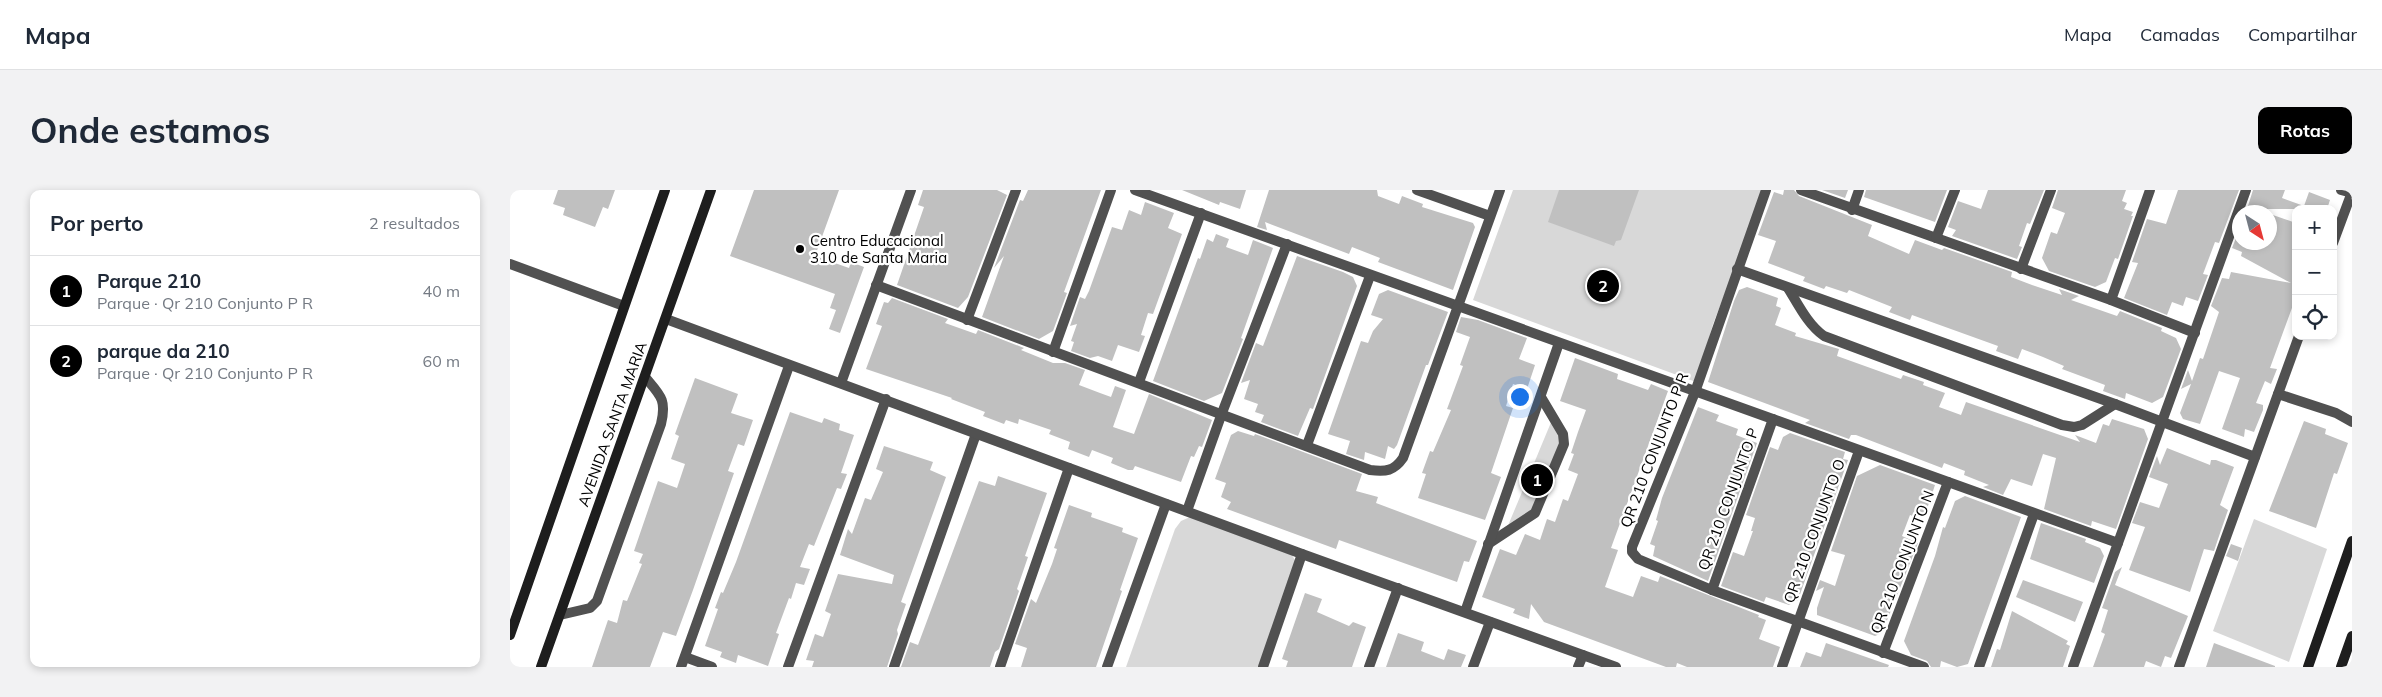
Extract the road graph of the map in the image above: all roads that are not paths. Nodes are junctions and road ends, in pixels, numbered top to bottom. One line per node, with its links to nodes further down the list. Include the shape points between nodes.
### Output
1 (665, 190): 33 (main road, AVENIDA SANTA MARIA)
2 (711, 190): 34 (main road, AVENIDA SANTA MARIA)
3 (911, 190): 29 (street)
4 (1016, 190): 35 (street)
5 (1111, 190): 39 (street)
6 (1135, 190): 20 (street)
7 (1417, 190): 18 (street)
8 (1500, 190): 21 (street)
9 (1766, 190): 26 (street, QR 210 CONJUNTO P R)
10 (1801, 190): 19 (street)
11 (1859, 190): 19 (street)
12 (1954, 190): 23 (street)
13 (2051, 190): 27 (street)
14 (2150, 190): 31 (street)
15 (2246, 190): 36 (street)
16 (2341, 190): 17 (street)
17 (2352, 193): 22 (street)
18 (1434, 194): 21 (street)
19 (1852, 210): 23 (street)
20 (1202, 213): 24 (street); 42 (street)
21 (1490, 216): 32 (street)
22 (2337, 232)
23 (1936, 238): 27 (street)
24 (1287, 244): 28 (street); 49 (street)
25 (510, 264): 33 (street)
26 (1737, 269): 30 (street); 44 (street, QR 210 CONJUNTO P R)
27 (2021, 269): 31 (street)
28 (1370, 276): 32 (street); 54 (street)
29 (876, 285): 35 (street); 43 (street)
30 (1788, 288): 48 (street); 48 (street, via 1824,336 2062,425 2082,425)
31 (2111, 300): 36 (street)
32 (1458, 305): 38 (street); 54 (street, via 1403,458 1396,468 1383,472 1370,470)
33 (624, 306): 68 (main road, AVENIDA SANTA MARIA)
34 (666, 319): 40 (street); 41 (main road, AVENIDA SANTA MARIA)
35 (967, 320): 39 (street)
36 (2195, 333): 51 (street)
37 (2298, 340): 45 (street)
38 (1559, 343): 44 (street); 46 (street)
39 (1053, 352): 42 (street)
40 (789, 366): 43 (street); 77 (street)
41 (645, 377): 70 (main road, AVENIDA SANTA MARIA); 70 (street, via 660,394 665,408 654,442 597,601 590,608)
42 (1139, 382): 49 (street)
43 (841, 383): 47 (street)
44 (1695, 392): 50 (street); 67 (street, QR 210 CONJUNTO P R, via 1632,550 1638,559)
45 (2278, 394): 52 (street, via 2336,413); 56 (street)
46 (1541, 397): 64 (street); 64 (street, via 1564,434 1564,444 1536,513)
47 (886, 399): 53 (street); 80 (street)
48 (2116, 404): 51 (street)
49 (1222, 413): 54 (street); 60 (street)
50 (1773, 419): 55 (street); 67 (street, QR 210 CONJUNTO P)
51 (2163, 422): 56 (street); 63 (street)
52 (2352, 422)
53 (976, 434): 57 (street); 81 (street)
54 (1307, 445)
55 (1859, 451): 58 (street); 71 (street, QR 210 CONJUNTO O)
56 (2255, 457): 93 (street)
57 (1069, 468): 59 (street); 82 (street)
58 (1948, 482): 61 (street); 75 (street, QR 210 CONJUNTO N)
59 (1166, 504): 60 (street); 83 (street)
60 (1187, 511): 65 (street)
61 (2034, 514): 63 (street); 91 (street)
62 (2352, 541): 94 (main road)
63 (2118, 543): 92 (street)
64 (1488, 544): 69 (street)
65 (1302, 554): 66 (street); 84 (street)
66 (1398, 588): 69 (street); 85 (street)
67 (1712, 590): 71 (street, QR 210 CONJUNTO P R)
68 (514, 610): 73 (main road, AVENIDA SANTA MARIA)
69 (1465, 612): 72 (street)
70 (560, 615): 78 (main road, AVENIDA SANTA MARIA)
71 (1798, 621): 75 (street, QR 210 CONJUNTO P R); 89 (street, QR 210 CONJUNTO O)
72 (1490, 622): 76 (street); 86 (street)
73 (510, 635)
74 (2352, 636): 95 (main road)
75 (1883, 653): 90 (street, QR 210 CONJUNTO P R)
76 (1583, 655): 87 (street); 88 (street)
77 (683, 662): 79 (street)
78 (541, 667)
79 (712, 667)
80 (788, 667)
81 (894, 667)
82 (1000, 667)
83 (1107, 667)
84 (1263, 667)
85 (1369, 667)
86 (1473, 667)
87 (1578, 667)
88 (1616, 667)
89 (1782, 667)
90 (1924, 667)
91 (1979, 667)
92 (2073, 667)
93 (2179, 667)
94 (2309, 667)
95 (2341, 667)

